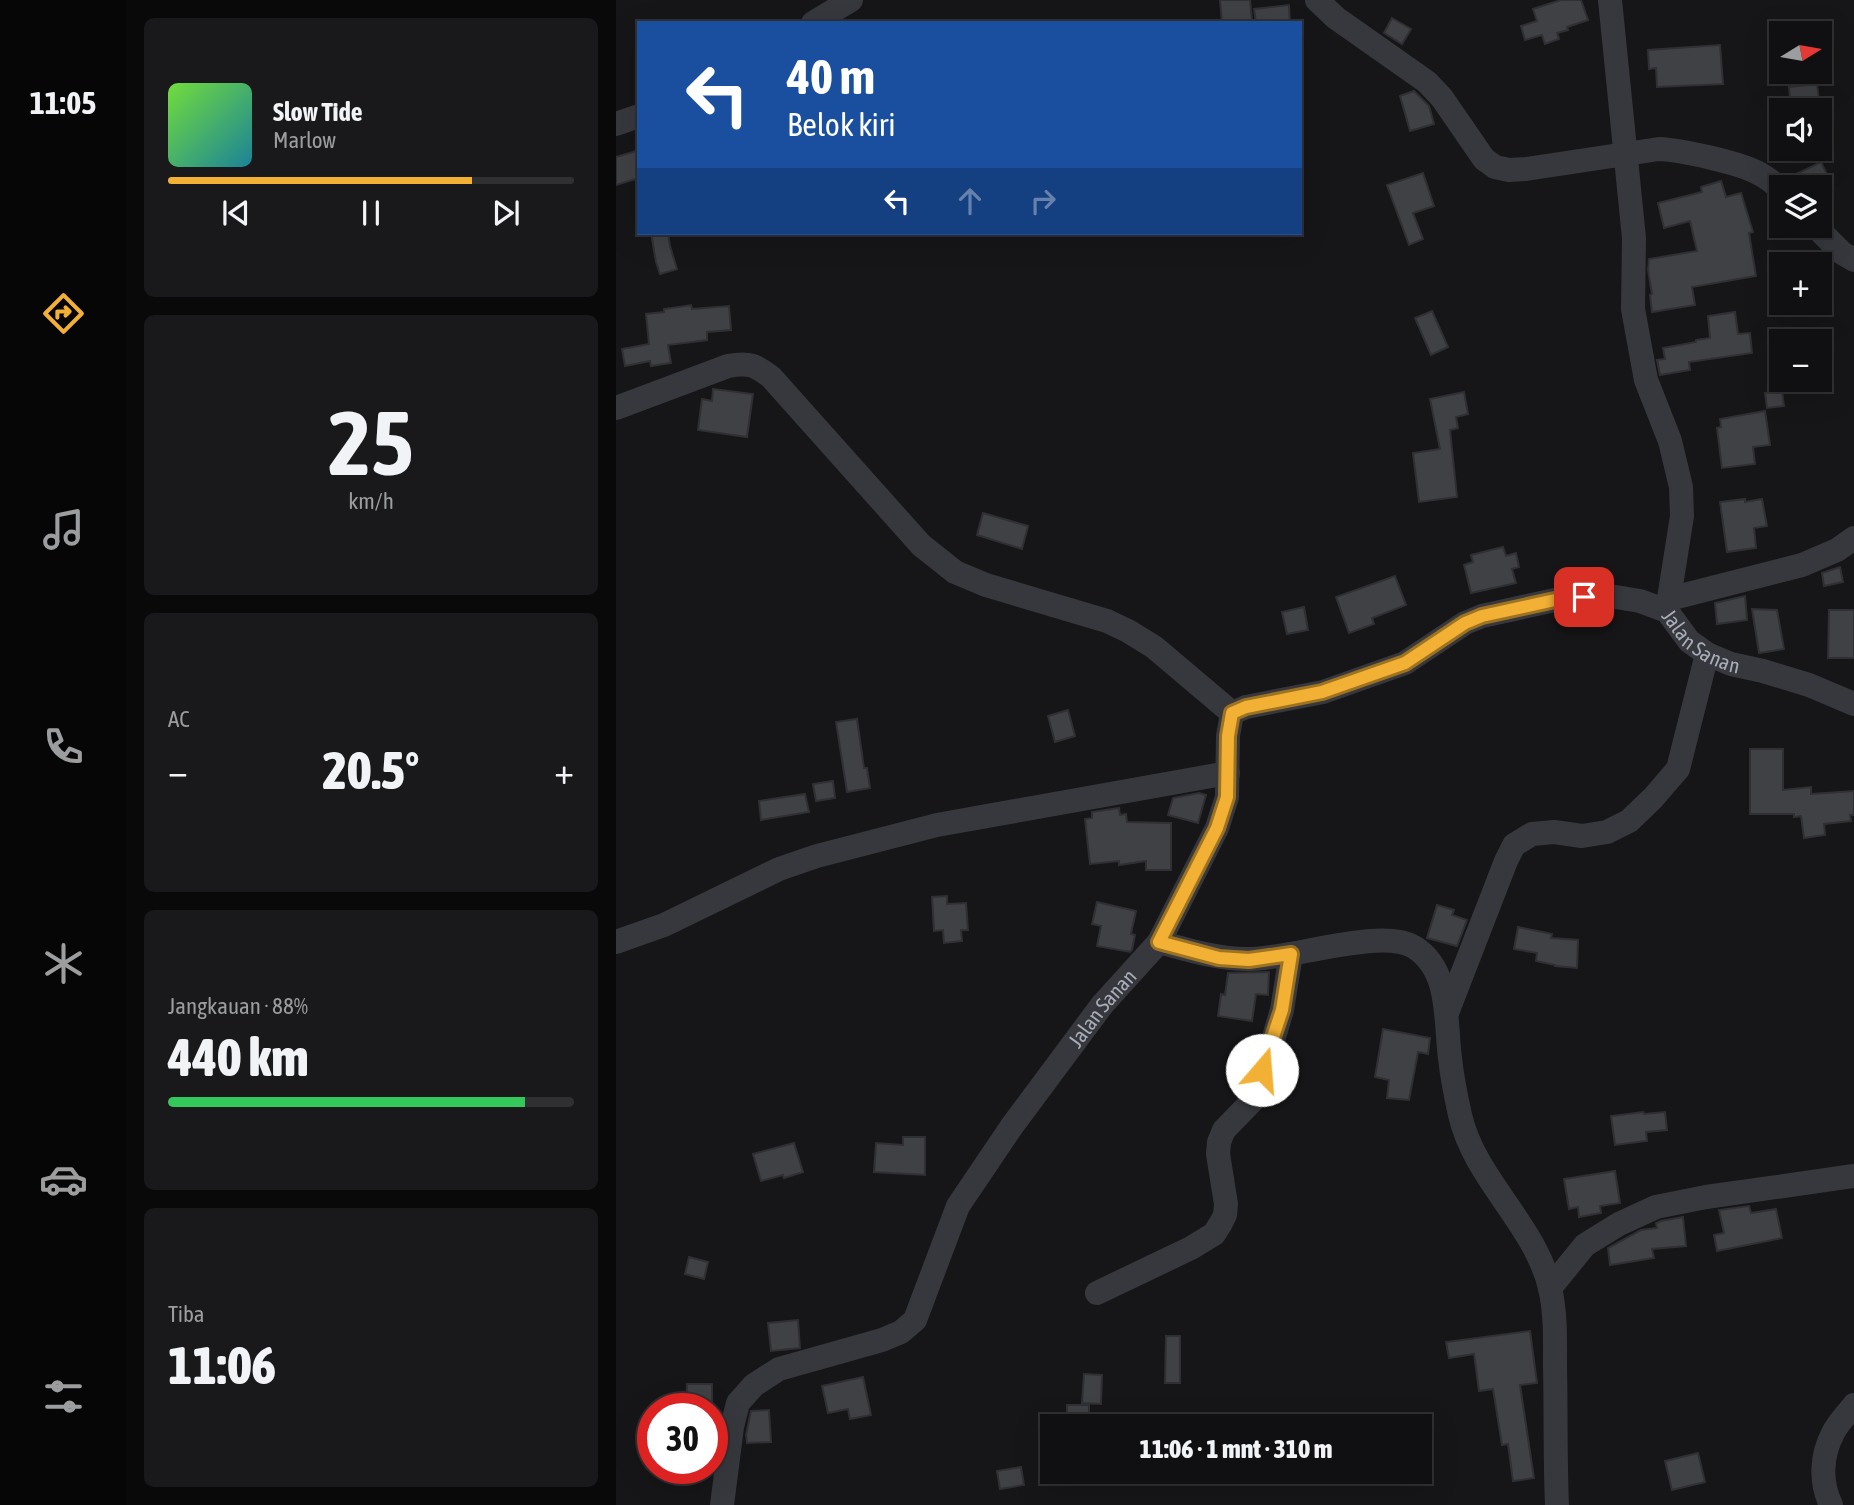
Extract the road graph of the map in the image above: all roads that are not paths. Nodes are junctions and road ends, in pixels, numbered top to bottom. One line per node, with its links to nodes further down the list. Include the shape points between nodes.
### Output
1 (851, 0): 4 (street)
2 (1317, 0): 7 (street, via 1427,82 1483,159 1495,167 1526,169)
3 (1610, 0): 7 (street)
4 (816, 21)
5 (637, 117): 6 (street)
6 (616, 124)
7 (1626, 156): 8 (street, via 1674,150 1751,170); 13 (street, via 1638,343 1681,487 1682,516)
8 (1769, 181)
9 (1827, 238): 10 (street)
10 (1854, 260)
11 (616, 408): 16 (street, via 728,366 755,366 771,377 921,545 955,572 1128,631 1154,647)
12 (1854, 538): 13 (street, via 1802,565)
13 (1668, 605): 14 (street, Jalan Sanan, via 1689,641); 16 (street, Jalan Sanan, via 1604,596 1517,607 1465,623 1405,663 1322,692)
14 (1707, 654): 15 (street, Jalan Sanan); 21 (street, via 1678,769 1653,799 1629,821 1607,832 1532,834 1514,845)
15 (1854, 704)
16 (1232, 713): 17 (street, Jalan Sanan)
17 (1228, 773): 18 (street, via 937,825 817,856); 19 (street, Jalan Sanan, via 1227,797 1217,828)
18 (616, 942)
19 (1159, 942): 20 (street, via 1219,958 1249,960); 26 (street, Jalan Sanan, via 1102,1005 958,1206 915,1320 883,1340 779,1369 754,1385 738,1403)
20 (1291, 954): 21 (street, via 1359,942 1403,943 1430,960 1441,982); 24 (street, via 1282,1010 1256,1097 1224,1130 1219,1142 1226,1204 1222,1223 1214,1234 1191,1248)
21 (1447, 1013): 23 (street, via 1449,1057 1464,1129 1532,1245)
22 (1854, 1176): 23 (street, via 1656,1207 1585,1245)
23 (1550, 1288): 27 (street, via 1555,1331)
24 (1097, 1293)
25 (1854, 1405): 28 (street, via 1833,1433 1824,1455 1823,1482)
26 (722, 1505)
27 (1557, 1505)
28 (1831, 1505)

